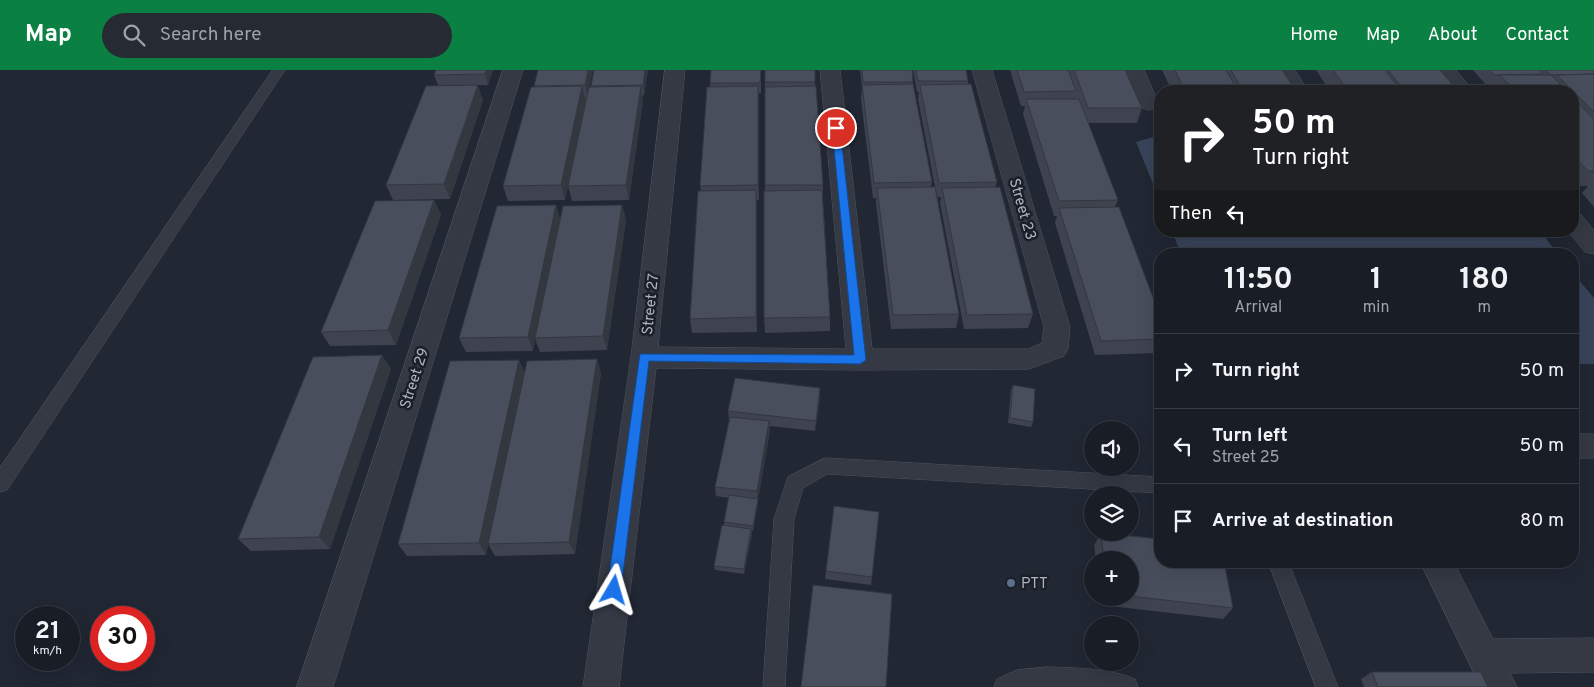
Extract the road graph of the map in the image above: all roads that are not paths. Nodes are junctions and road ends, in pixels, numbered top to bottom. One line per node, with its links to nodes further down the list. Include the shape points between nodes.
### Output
1 (279, 70): 18 (lane)
2 (513, 70): 24 (street, Street 29)
3 (675, 70): 14 (street, Street 27)
4 (830, 70): 15 (street)
5 (982, 70): 15 (street, Street 23, via 1057,327 1055,349 1029,359)
6 (1134, 70): 11 (street)
7 (1285, 70): 9 (street)
8 (1445, 70): 10 (street)
9 (1294, 85)
10 (1458, 85)
11 (1149, 104)
12 (1579, 228): 13 (street)
13 (1594, 246)
14 (644, 357): 15 (street); 25 (street, Street 27)
15 (860, 360)
16 (1579, 446): 17 (street)
17 (1594, 446)
18 (0, 484)
19 (1154, 485): 26 (lane, via 825,466 795,483 784,519)
20 (1281, 568): 29 (lane)
21 (1440, 568): 23 (street)
22 (1594, 655): 23 (street)
23 (1484, 656): 30 (street)
24 (315, 687)
25 (601, 687)
26 (774, 687)
27 (1005, 687): 28 (lane, via 1012,682 1063,677)
28 (1128, 687)
29 (1327, 687)
30 (1499, 687)

